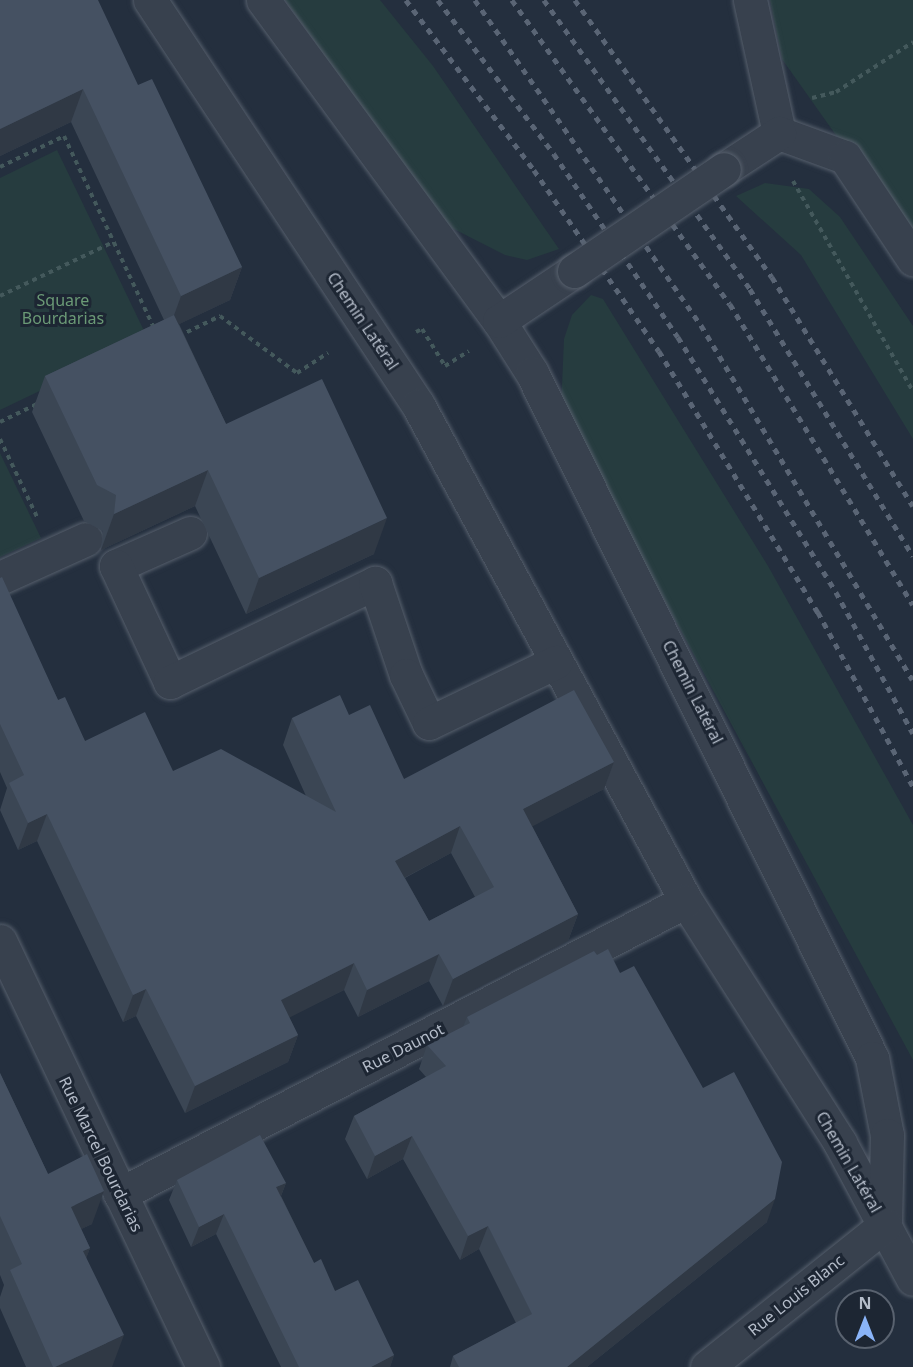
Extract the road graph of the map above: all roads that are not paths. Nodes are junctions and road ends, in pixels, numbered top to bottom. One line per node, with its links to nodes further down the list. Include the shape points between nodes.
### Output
1 (150, 0): 10 (street, Chemin Latéral, via 418,405)
2 (263, 0): 6 (street, Chemin Latéral)
3 (750, 0): 4 (street)
4 (779, 133): 5 (street, via 845,157); 6 (street, bridge)
5 (913, 259)
6 (500, 321): 14 (street, Chemin Latéral, via 537,384 754,812 872,1058 887,1135)
7 (190, 533): 10 (street, via 116,566 170,682 375,583 395,631 406,675 429,723)
8 (86, 539): 9 (street)
9 (0, 578)
10 (556, 662): 11 (street, Chemin Latéral)
11 (686, 902): 13 (street, Rue Daunot); 14 (street, Chemin Latéral, via 829,1125)
12 (0, 941): 13 (street, Rue Marcel Bourdarias)
13 (120, 1194): 16 (street, Rue Marcel Bourdarias)
14 (885, 1225): 15 (street); 17 (street, Rue Louis Blanc)
15 (913, 1279)
16 (203, 1367)
17 (707, 1367)

